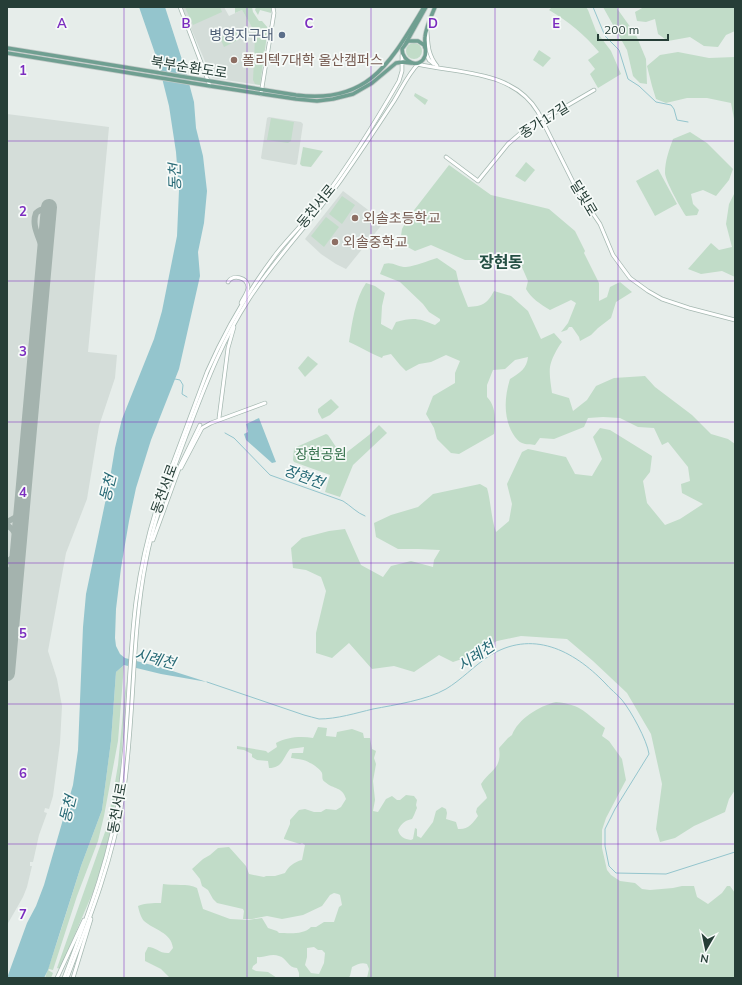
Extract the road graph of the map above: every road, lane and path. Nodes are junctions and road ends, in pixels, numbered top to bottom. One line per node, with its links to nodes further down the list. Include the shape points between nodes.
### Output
1 (180, 7): 18 (main road)
2 (273, 7): 21 (main road)
3 (425, 7): 6 (main road, 북부순환도로); 10 (main road, 북부순환도로)
4 (435, 7): 5 (main road)
5 (427, 27): 8 (main road); 15 (main road, via 428,50)
6 (406, 43): 8 (main road, via 415,40 421,42); 10 (main road); 11 (main road)
7 (7, 48): 17 (main road, 북부순환도로)
8 (426, 50): 14 (main road, via 424,58); 15 (main road, 달빛로, via 430,60)
9 (7, 53): 17 (main road, 북부순환도로)
10 (396, 53): 21 (main road, 북부순환도로, via 369,80 351,90 324,96)
11 (402, 53): 12 (main road, 동천서로); 13 (main road)
12 (403, 62): 13 (main road); 21 (main road, 북부순환도로, via 392,66 367,87 340,98 308,101); 27 (main road, 동천서로, via 399,81 353,156 322,200 275,256)
13 (411, 63): 14 (main road)
14 (418, 63): 16 (main road, 달빛로); 25 (main road, 동천서로, via 331,193 278,258)
15 (437, 66): 16 (main road, 달빛로)
16 (443, 69): 22 (main road, 달빛로, via 486,76 507,83 530,100)
17 (137, 72): 18 (main road, 북부순환도로); 19 (main road, 북부순환도로)
18 (208, 81): 19 (main road); 21 (main road, 북부순환도로)
19 (210, 86): 21 (main road, 북부순환도로)
20 (594, 90): 22 (main road, 종가17길)
21 (262, 92)
22 (542, 120): 23 (main road, 종가17길, via 508,144 478,181); 26 (main road, 달빛로, via 577,190 600,224 613,255 630,278 662,299)
23 (446, 157)
24 (228, 282): 27 (main road, via 231,278 241,278 248,286)
25 (240, 314): 29 (main road, via 229,344); 32 (main road, 동천서로, via 217,358 199,403 157,516)
26 (735, 320)
27 (233, 321): 33 (main road, 동천서로, via 208,372 154,515 140,577)
28 (265, 403): 31 (main road, via 205,426 198,434)
29 (219, 418)
30 (200, 425): 31 (main road)
31 (172, 488): 32 (main road)
32 (147, 557): 33 (main road, 동천서로)
33 (134, 646): 34 (main road, 동천서로, via 123,793 112,848)
34 (97, 893): 35 (main road, 동천서로); 36 (main road); 37 (main road)
35 (66, 977)
36 (58, 978)
37 (73, 978)

